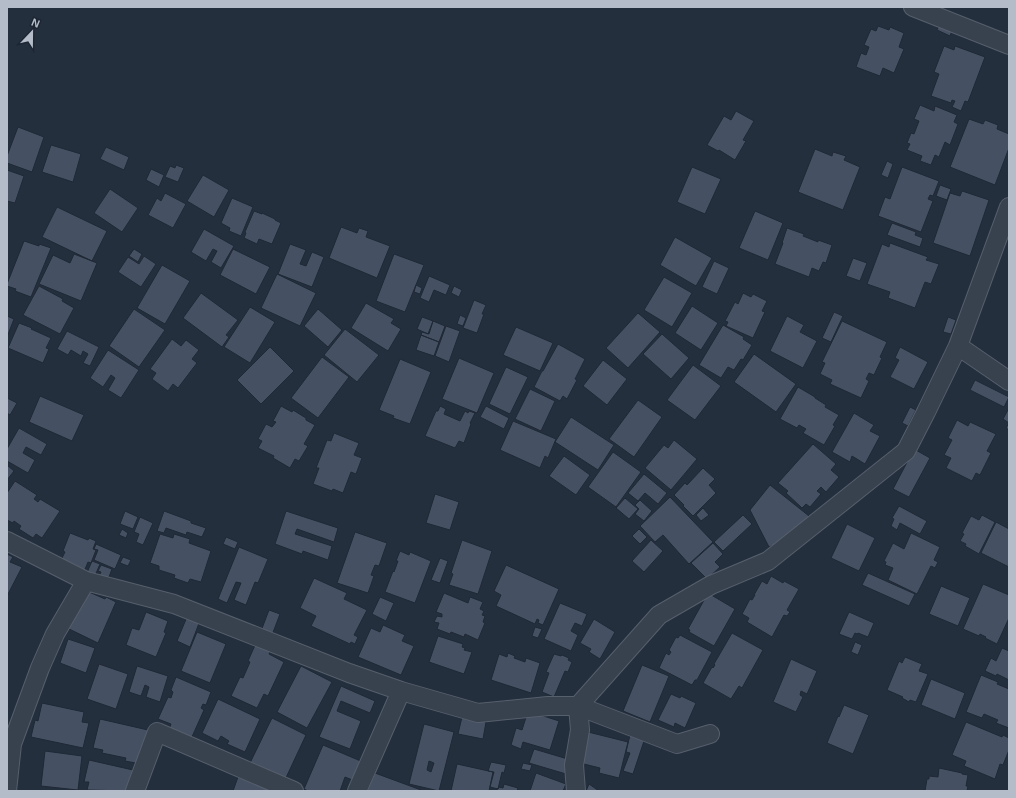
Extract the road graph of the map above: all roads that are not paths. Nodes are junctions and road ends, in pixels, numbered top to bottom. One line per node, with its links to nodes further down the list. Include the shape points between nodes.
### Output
1 (913, 7): 2 (street)
2 (1009, 45)
3 (1009, 206): 4 (street)
4 (958, 346): 5 (street); 9 (street, via 906,451 768,561 711,585 660,615)
5 (1009, 381)
6 (7, 541): 7 (street)
7 (86, 581): 8 (street, via 174,604); 11 (street, via 40,668 12,744)
8 (401, 691): 9 (street, via 478,713 548,706); 14 (street)
9 (578, 706): 10 (street, via 677,744); 15 (street, via 580,730 574,765)
10 (710, 734)
11 (7, 791)
12 (134, 791): 13 (street, via 157,732)
13 (294, 791)
14 (357, 791)
15 (576, 791)

